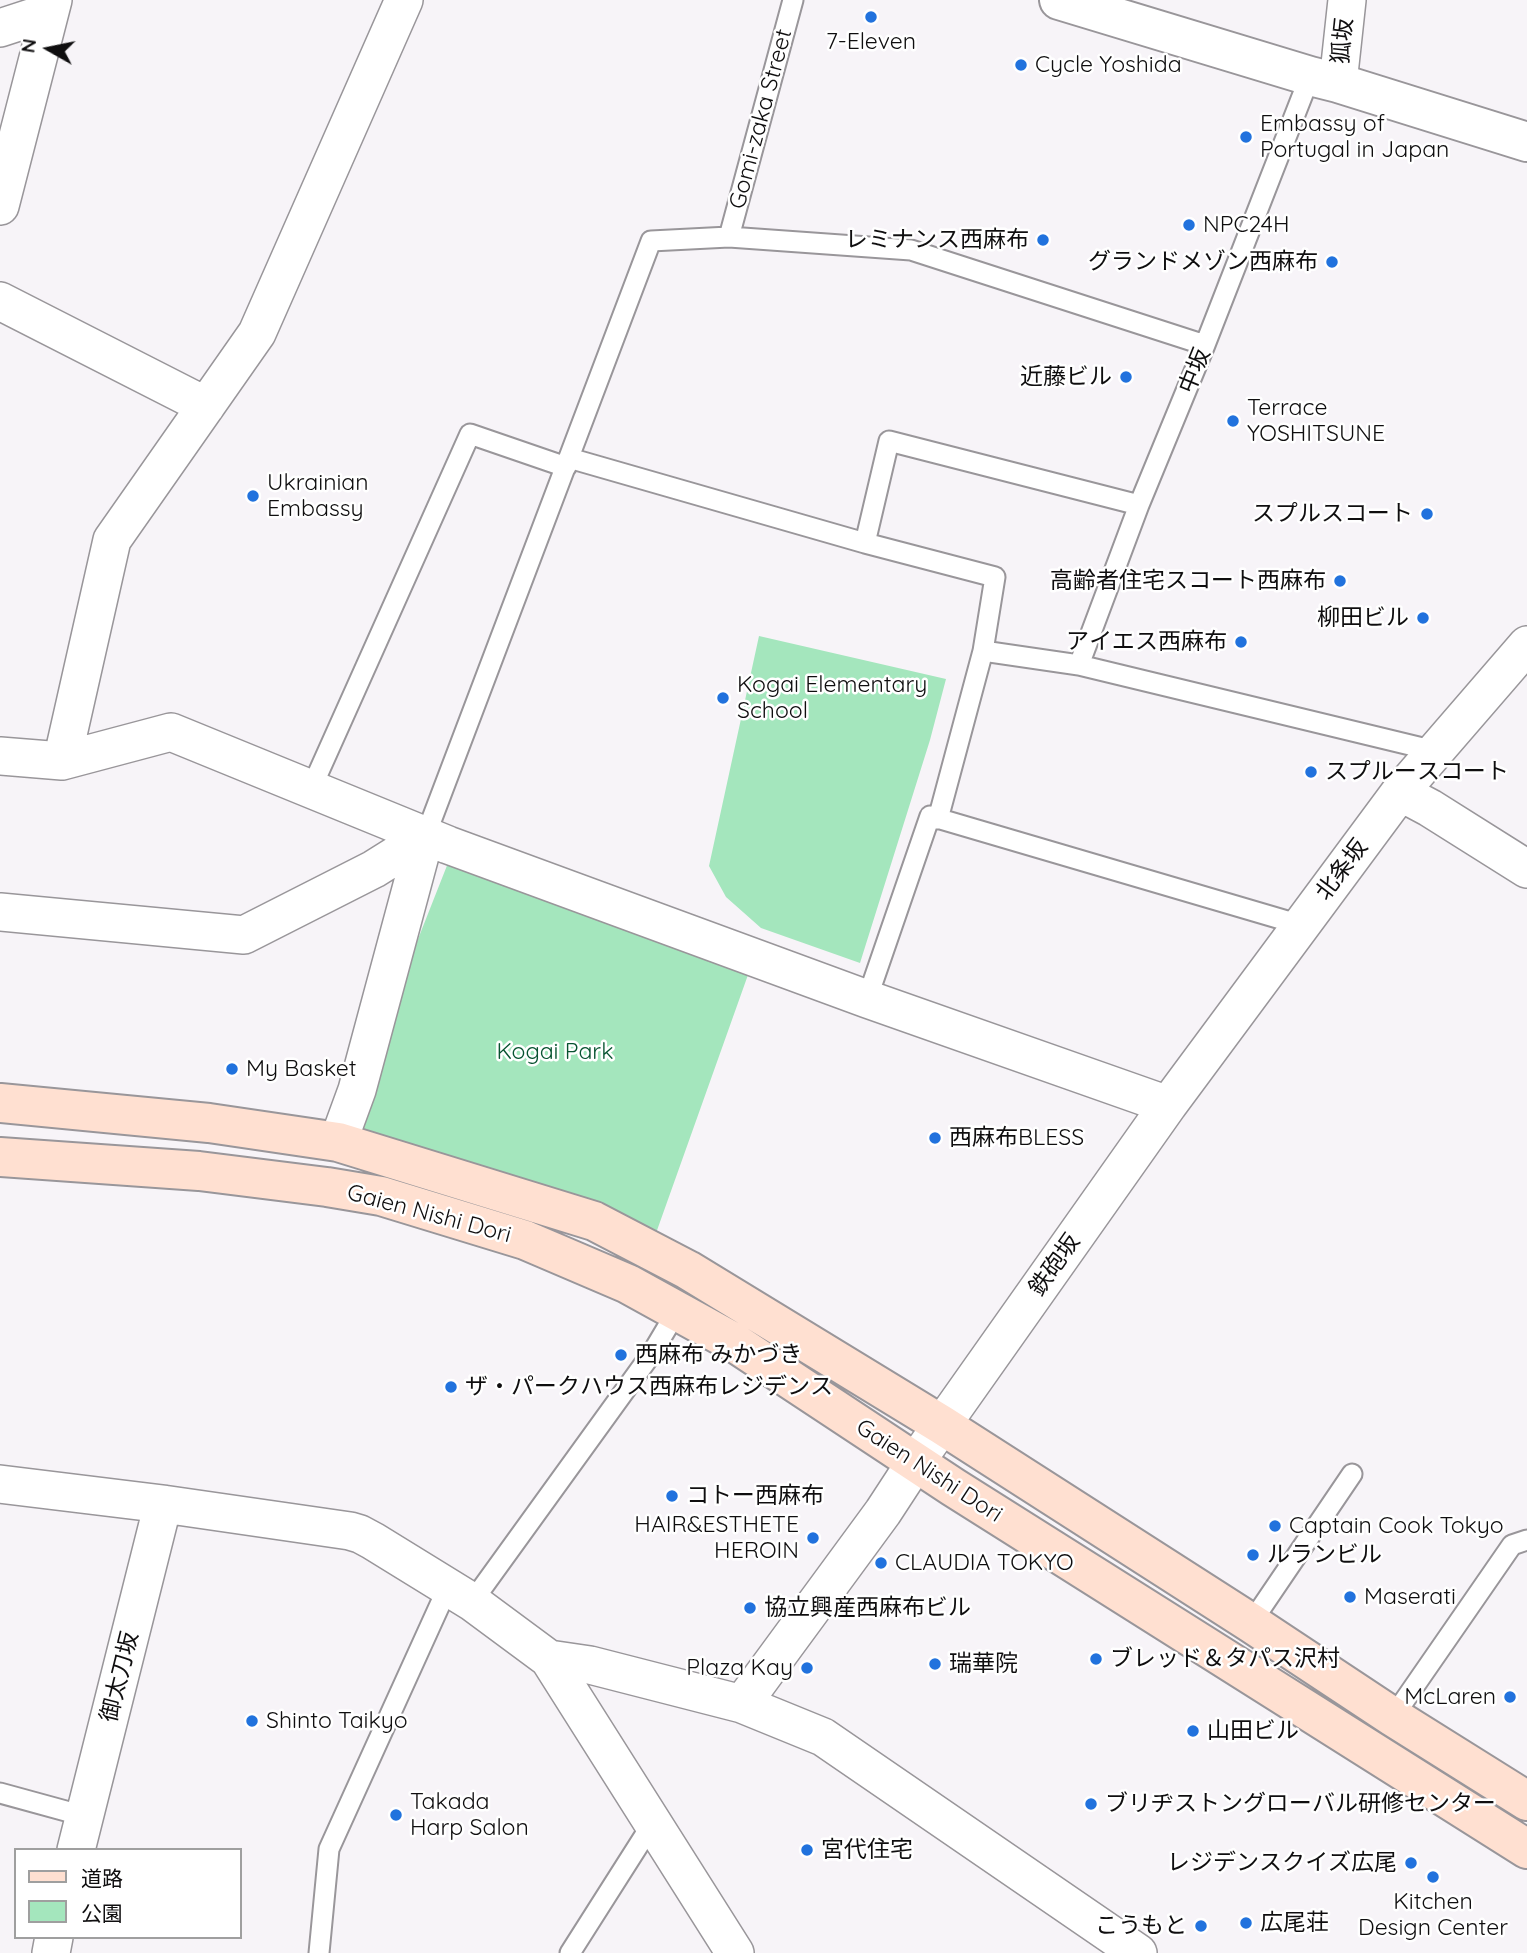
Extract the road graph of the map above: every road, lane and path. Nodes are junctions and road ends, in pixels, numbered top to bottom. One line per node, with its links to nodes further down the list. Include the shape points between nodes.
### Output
1 (404, 0): 13 (street, via 257,333)
2 (793, 0): 10 (lane, Gomi-zaka Street)
3 (1059, 0): 7 (street)
4 (1347, 0): 7 (street, 狐坂)
5 (51, 6): 6 (street); 9 (street)
6 (0, 28)
7 (1324, 80): 8 (street); 12 (lane, 中坂)
8 (1527, 142)
9 (0, 206)
10 (729, 237): 12 (lane, via 911,250); 14 (lane, via 651,242)
11 (0, 301): 13 (street)
12 (1205, 345): 15 (lane, 中坂)
13 (206, 406): 22 (street, via 112,540)
14 (567, 463): 16 (lane); 23 (lane, via 470,434); 26 (lane)
15 (1139, 505): 16 (lane, via 890,441); 19 (lane, 中坂)
16 (865, 543): 18 (lane, via 996,578)
17 (1527, 645): 20 (street, 北条坂)
18 (983, 650): 19 (lane); 25 (lane)
19 (1079, 665): 20 (lane)
20 (1435, 751): 24 (street, 北条坂)
21 (0, 756): 22 (street)
22 (62, 761): 23 (street, via 171,732)
23 (311, 789): 26 (street)
24 (1400, 792): 27 (street); 29 (street, 北条坂)
25 (938, 819): 29 (lane); 30 (lane, via 930,817)
26 (425, 837): 28 (street, via 374,869 244,935); 30 (street); 33 (street, via 357,1090)
27 (1527, 869)
28 (0, 912)
29 (1301, 925): 32 (street, 北条坂)
30 (867, 999): 32 (street)
31 (0, 1104): 33 (main road, Gaien Nishi Dori)
32 (1168, 1105): 36 (street, 鉄砲坂)
33 (338, 1142): 36 (main road, Gaien Nishi Dori, via 594,1221 688,1270)
34 (0, 1157): 35 (main road, Gaien Nishi Dori, via 199,1171 381,1196 525,1240 628,1284)
35 (677, 1311): 37 (main road, Gaien Nishi Dori, via 735,1343); 42 (lane, via 652,1353)
36 (942, 1425): 37 (street, 鉄砲坂); 43 (main road, Gaien Nishi Dori)
37 (915, 1463): 45 (street, 鉄砲坂); 51 (main road, Gaien Nishi Dori)
38 (1352, 1474): 43 (lane)
39 (0, 1484): 40 (street)
40 (163, 1504): 42 (street, via 360,1534); 50 (street, 御太刀坂)
41 (1527, 1540): 46 (lane, via 1512,1545)
42 (460, 1594): 44 (street); 52 (lane, via 329,1849)
43 (1251, 1623): 46 (main road, Gaien Nishi Dori)
44 (549, 1659): 45 (street); 49 (street)
45 (742, 1704): 55 (street, via 824,1737)
46 (1392, 1717): 48 (main road, Gaien Nishi Dori)
47 (0, 1793): 50 (lane)
48 (1527, 1801)
49 (652, 1824): 53 (lane); 54 (street)
50 (80, 1833)
51 (1527, 1849)
52 (320, 1953)
53 (570, 1953)
54 (735, 1953)
55 (1138, 1953)

